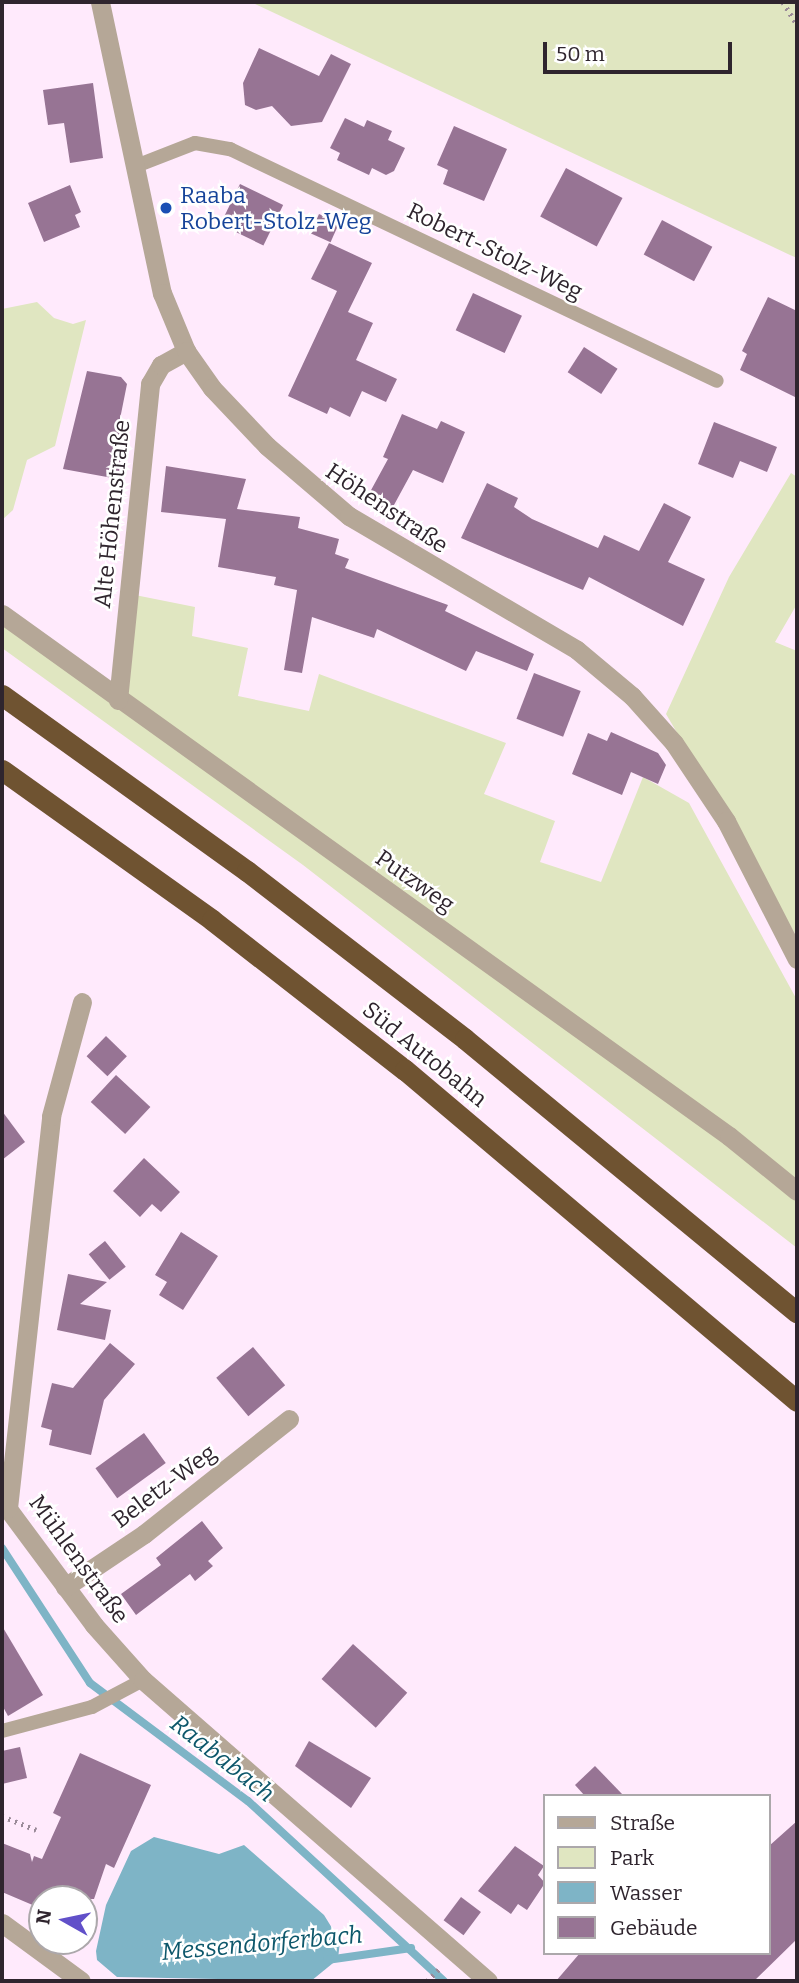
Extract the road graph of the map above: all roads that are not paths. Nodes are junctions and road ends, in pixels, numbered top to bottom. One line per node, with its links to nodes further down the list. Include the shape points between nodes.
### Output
1 (100, 2): 2 (street, Höhenstraße)
2 (136, 166): 3 (street, Höhenstraße, via 162,293); 4 (lane, Robert-Stolz-Weg, via 195,142 230,149)
3 (186, 351): 7 (street, Alte Höhenstraße, via 161,365 148,397); 9 (street, Höhenstraße, via 237,416 323,496 388,542 577,650 632,696 674,743 726,821)
4 (717, 381)
5 (2, 614): 7 (street, Putzweg)
6 (2, 695): 12 (highway, Süd Autobahn, via 247,872 465,1039)
7 (118, 700): 11 (street, Putzweg, via 718,1128)
8 (2, 770): 13 (highway, Süd Autobahn, via 212,920 405,1070)
9 (797, 959)
10 (82, 1002): 15 (street, Mühlenstraße, via 51,1116)
11 (797, 1191)
12 (797, 1313)
13 (797, 1401)
14 (289, 1419): 16 (street, Beletz-Weg, via 144,1534)
15 (5, 1505): 16 (street, Mühlenstraße)
16 (65, 1587): 17 (street, Mühlenstraße)
17 (144, 1680): 18 (lane, via 92,1707); 21 (street, Mühlenstraße)
18 (2, 1731)
19 (2, 1923): 20 (street)
20 (81, 1981)
21 (488, 1981)

